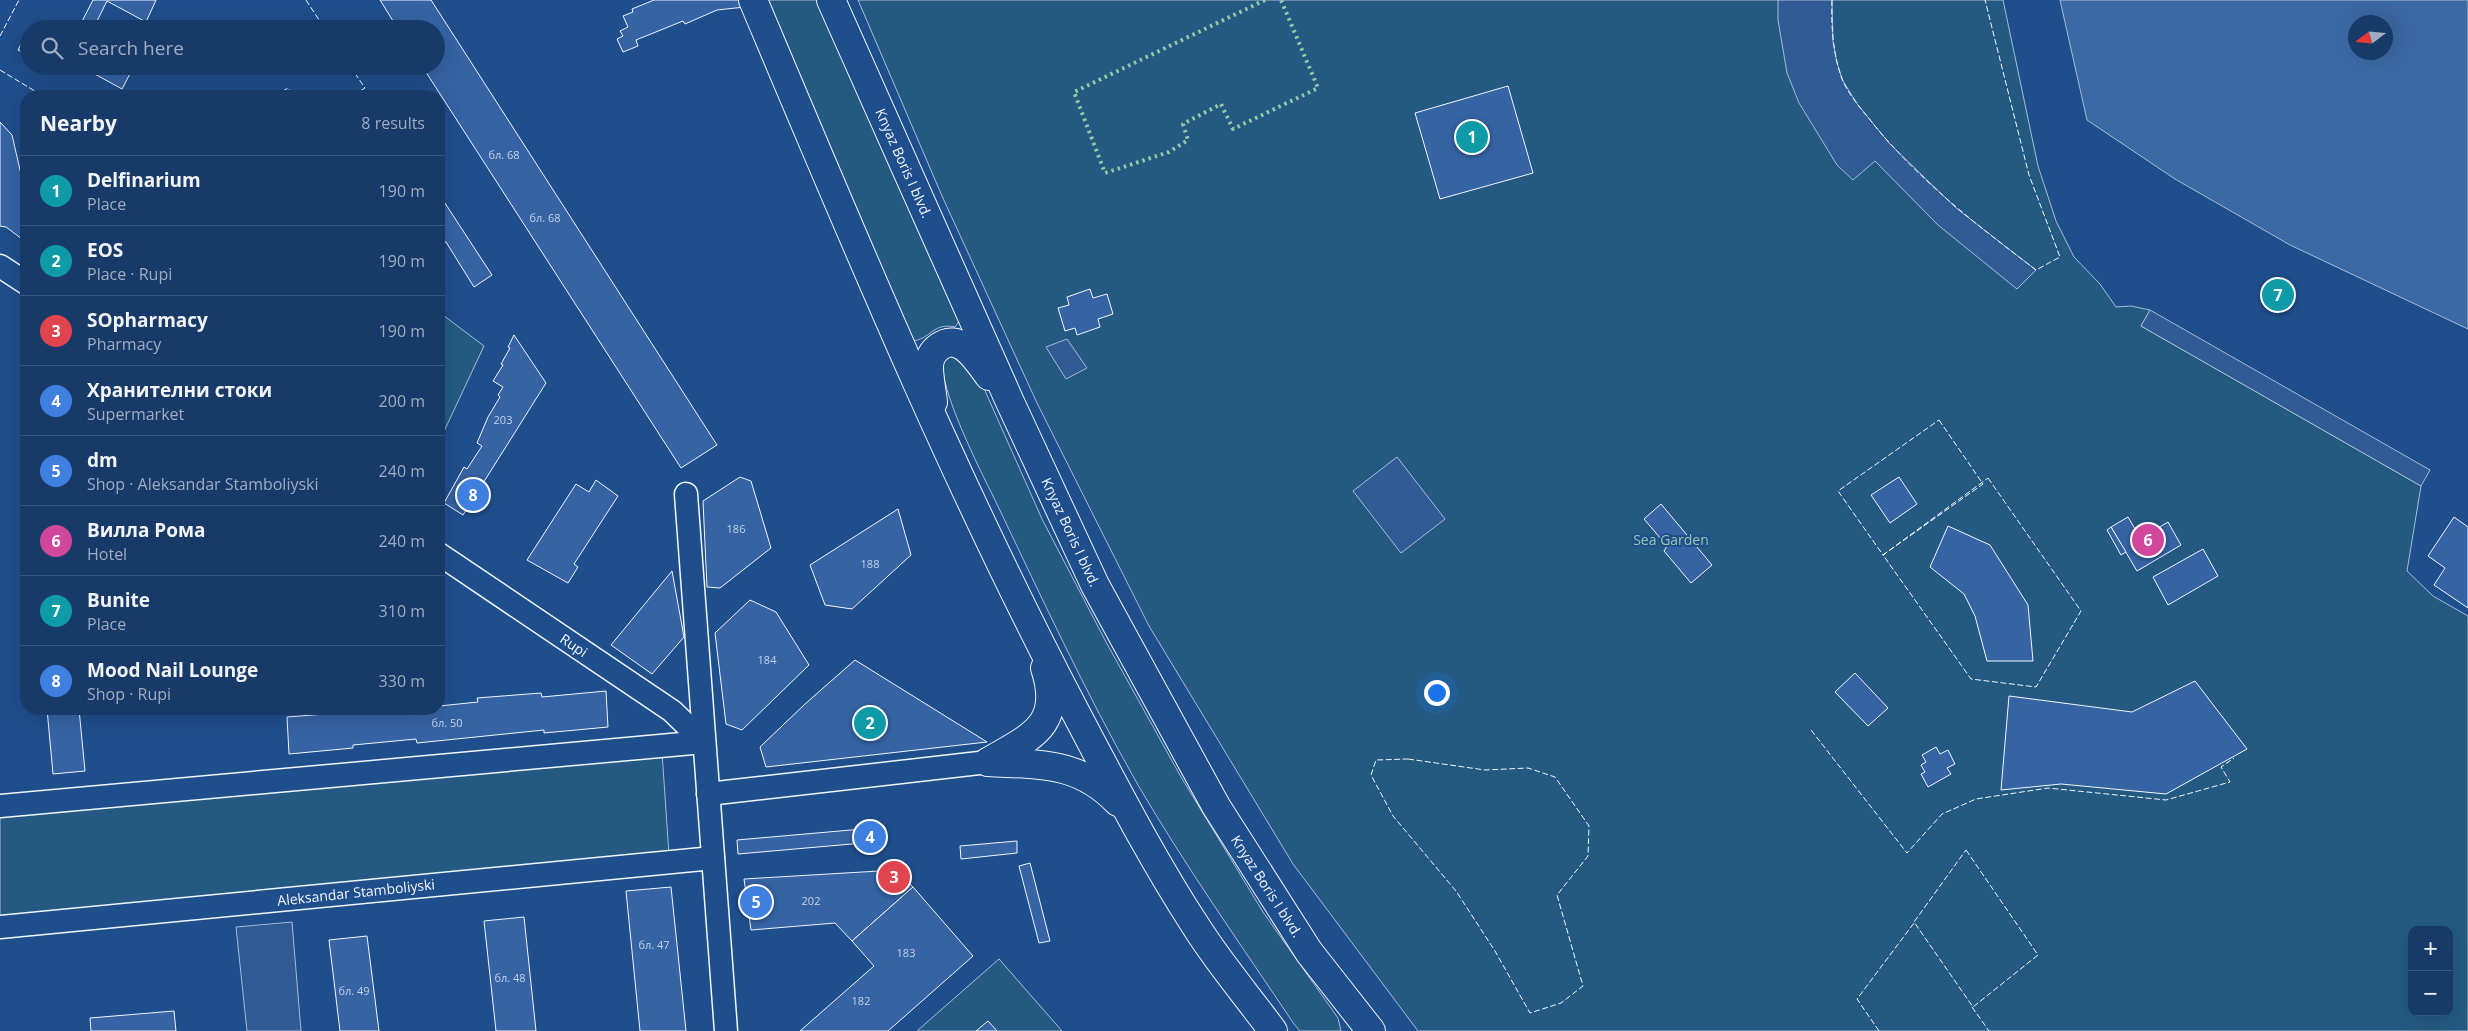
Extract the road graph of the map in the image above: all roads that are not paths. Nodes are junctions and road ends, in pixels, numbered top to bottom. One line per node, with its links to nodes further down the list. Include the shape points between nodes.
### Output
1 (753, 0): 6 (main road)
2 (831, 0): 5 (main road, Knyaz Boris I blvd.)
3 (0, 266): 4 (street)
4 (20, 279)
5 (1010, 402): 6 (main road, via 962,345 951,342 942,345 930,357 929,368); 17 (main road, Knyaz Boris I blvd., via 1095,585 1152,693 1216,806)
6 (937, 430): 9 (main road)
7 (686, 494): 10 (street)
8 (445, 558): 10 (street, Rupi, via 672,711)
9 (1032, 631): 11 (main road, via 1048,680 1049,710 1037,732); 14 (main road)
10 (704, 742): 12 (street); 13 (street)
11 (988, 762): 12 (street); 14 (main road, via 1052,766 1078,772 1107,790)
12 (708, 794): 15 (street)
13 (0, 806)
14 (1126, 810): 18 (main road, via 1198,931)
15 (713, 858): 16 (street, Aleksandar Stamboliyski); 19 (street)
16 (0, 927)
17 (1309, 952): 22 (main road, via 1335,993 1343,1010); 23 (main road, Knyaz Boris I blvd.)
18 (1245, 993): 20 (main road); 21 (main road)
19 (726, 1031)
20 (1273, 1031)
21 (1280, 1031)
22 (1347, 1031)
23 (1371, 1031)

